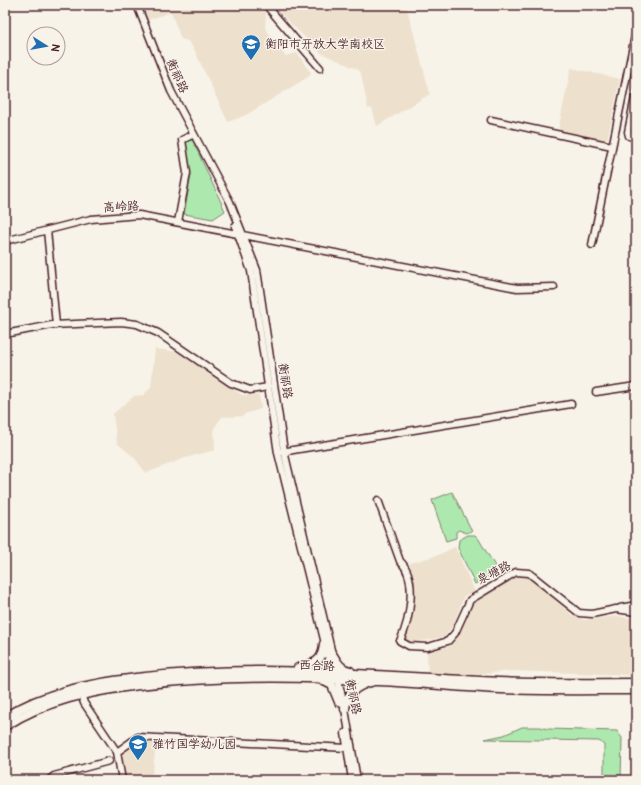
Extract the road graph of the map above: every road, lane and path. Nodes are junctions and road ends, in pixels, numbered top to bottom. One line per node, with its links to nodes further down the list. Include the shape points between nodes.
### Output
1 (135, 5): 7 (street, 衡祁路, via 169,92)
2 (266, 5): 4 (street)
3 (636, 31): 9 (street)
4 (320, 68)
5 (636, 92): 8 (street, via 628,132 629,136)
6 (491, 120): 9 (street)
7 (193, 134): 10 (street, via 182,140 187,173); 12 (street, 衡祁路)
8 (636, 138)
9 (612, 146): 14 (street)
10 (178, 222): 11 (street, 高岭路, via 138,215 91,219); 12 (street, 高岭路)
11 (47, 230): 13 (street, 高岭路); 16 (street)
12 (241, 236): 15 (street, 高岭路, via 517,288); 19 (street, 衡祁路, via 251,271); 22 (street, 衡祁路, via 257,270)
13 (5, 241)
14 (592, 245)
15 (554, 287)
16 (56, 325): 17 (street); 19 (street, via 121,322 137,324 158,333 231,383 250,390)
17 (5, 334)
18 (636, 386): 20 (street)
19 (268, 387): 22 (street, 衡祁路)
20 (596, 392)
21 (571, 404): 22 (street)
22 (281, 452): 27 (street, 衡祁路); 28 (street, 衡祁路)
23 (378, 500): 25 (street, 泉塘路, via 400,560 409,576 408,620 400,641 409,646 428,647 448,641 455,633 470,600 516,572 529,573 579,613 592,614)
24 (636, 605): 25 (street)
25 (616, 609): 26 (street, 泉塘路)
26 (636, 612)
27 (324, 644): 29 (main road, via 324,654 321,658); 31 (street, 衡祁路)
28 (332, 654): 30 (main road, via 344,670); 31 (street, 衡祁路)
29 (288, 671): 31 (main road, 西合路); 38 (main road, 西合路, via 192,672 88,686 39,699)
30 (361, 674): 31 (main road, 西合路); 34 (main road, 西合路, via 499,682)
31 (335, 675): 32 (main road, 西合路); 33 (main road, 西合路); 37 (street, 衡祁路)
32 (313, 678): 36 (main road, 西合路, via 192,680); 37 (main road, via 332,685)
33 (377, 680): 35 (main road, 西合路, via 501,689); 37 (main road, via 356,688)
34 (636, 683)
35 (636, 690)
36 (81, 694): 39 (main road, 西合路, via 42,706); 41 (street, via 84,703)
37 (342, 706): 40 (street, 衡祁路); 46 (street, 衡祁路)
38 (5, 717)
39 (5, 726)
40 (347, 748): 41 (street, via 138,737); 45 (street, 衡祁路)
41 (117, 752): 44 (street)
42 (109, 761): 43 (street, via 54,776)
43 (49, 780)
44 (122, 780)
45 (352, 780)
46 (357, 780)

